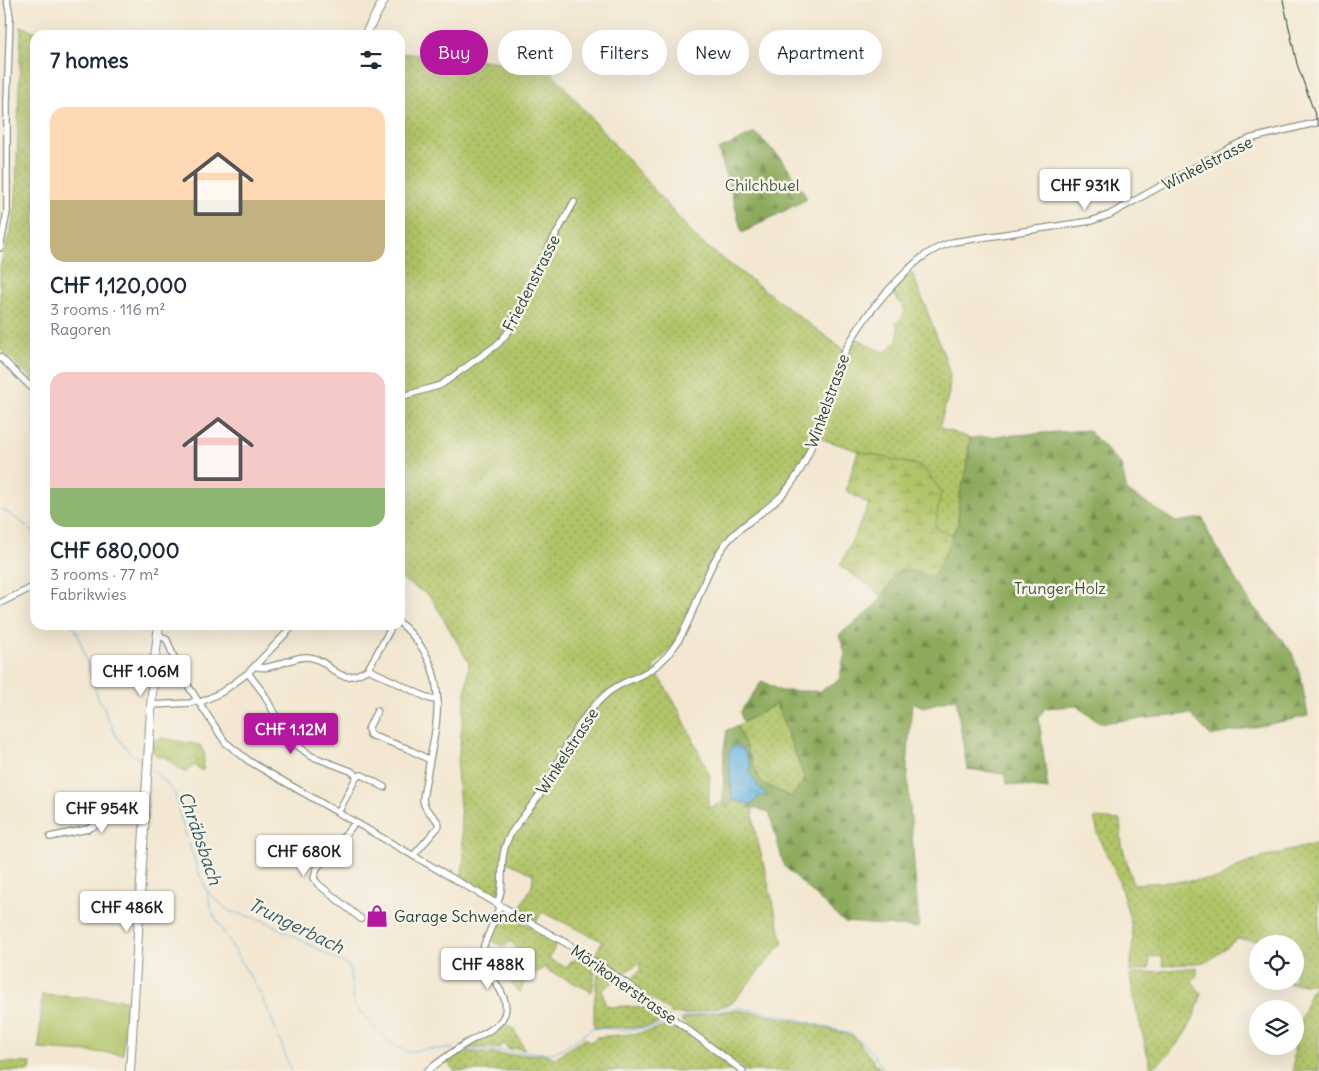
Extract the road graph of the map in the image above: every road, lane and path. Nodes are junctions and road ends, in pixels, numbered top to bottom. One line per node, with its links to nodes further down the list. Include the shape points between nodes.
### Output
1 (7, 0): 6 (street, via 10,16 7,212)
2 (384, 0): 3 (main road)
3 (368, 30)
4 (1319, 122): 32 (street, Winkelstrasse, via 1249,139 1109,215 1091,221 953,242 938,247 914,263 873,306 849,342 806,459 786,491 744,525 721,550 674,648 659,665 612,688 568,743 548,782 509,837 503,852)
5 (574, 202): 9 (street, Friedenstrasse, via 509,330 498,344 441,385)
6 (0, 248)
7 (0, 357): 8 (street)
8 (30, 386)
9 (405, 396)
10 (30, 588): 11 (street)
11 (0, 603)
12 (405, 628): 20 (street, via 429,660)
13 (158, 630): 22 (main road)
14 (159, 630): 21 (street, Mörikonerstrasse)
15 (289, 630): 17 (street)
16 (390, 630): 18 (street)
17 (255, 666): 18 (street, via 262,668 305,657 315,659 344,676 355,676); 19 (street)
18 (368, 669): 20 (street)
19 (248, 673): 21 (street, via 222,692); 25 (street, via 293,742 311,756)
20 (438, 700): 24 (street)
21 (198, 702): 22 (street); 28 (street, Mörikonerstrasse, via 230,747)
22 (151, 705): 27 (main road)
23 (377, 711): 24 (street, via 368,729 370,735)
24 (430, 760): 31 (street, via 423,803 439,824)
25 (357, 776): 26 (street); 28 (street)
26 (384, 786)
27 (146, 803): 30 (street, via 88,829); 34 (main road)
28 (338, 813): 29 (street, Mörikonerstrasse)
29 (354, 823): 31 (street, Mörikonerstrasse); 33 (street, via 318,868 314,878)
30 (50, 837)
31 (413, 856): 32 (street, Mörikonerstrasse)
32 (499, 905): 35 (street, via 483,952 489,972 505,1000 503,1017 491,1030); 36 (street, Mörikonerstrasse, via 571,946 623,981)
33 (361, 919)
34 (130, 1071)
35 (427, 1071)
36 (743, 1071)

